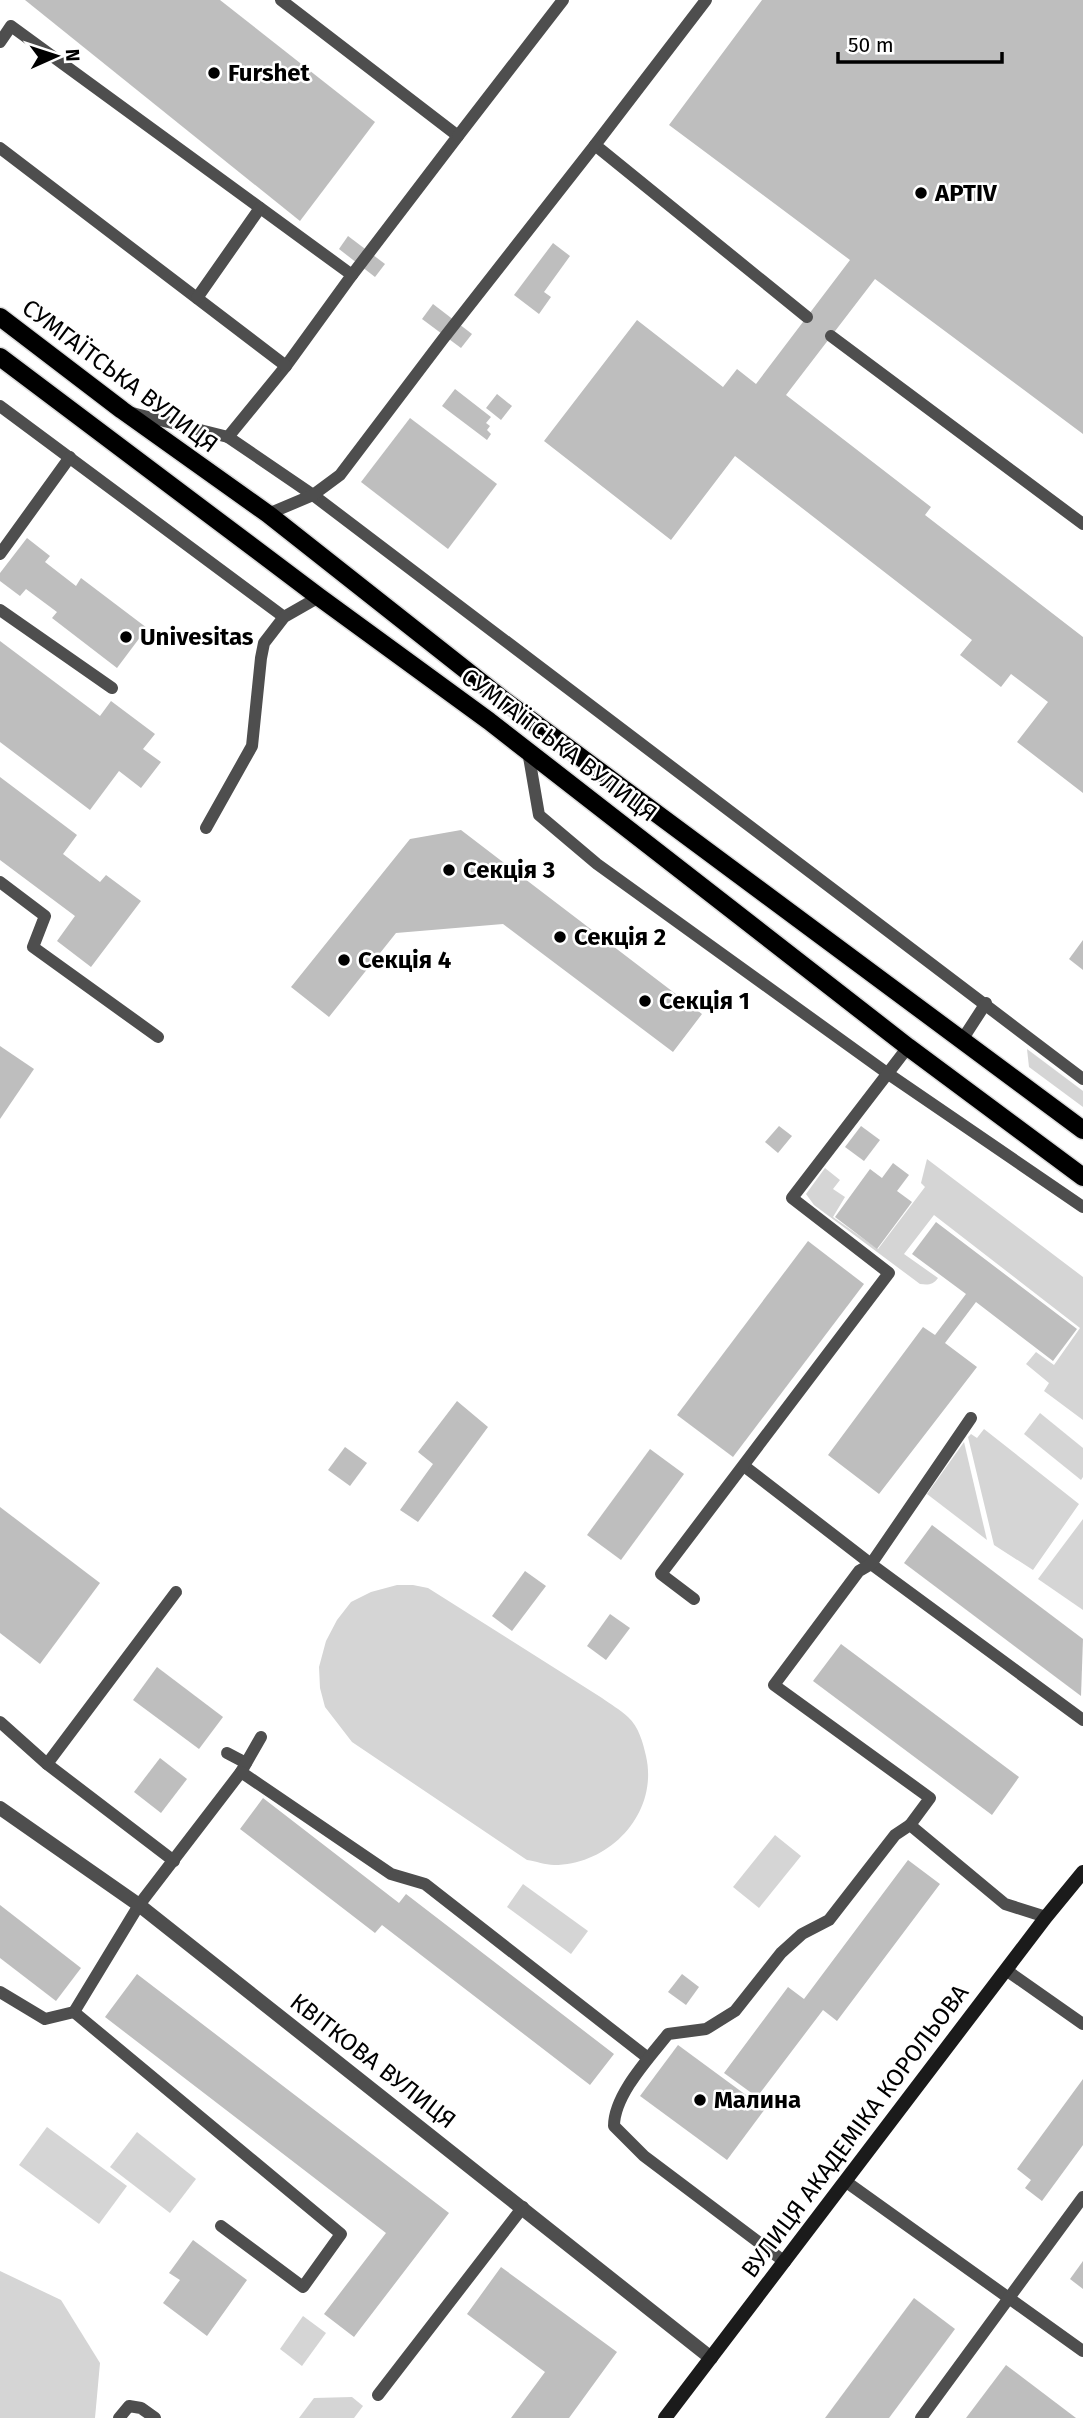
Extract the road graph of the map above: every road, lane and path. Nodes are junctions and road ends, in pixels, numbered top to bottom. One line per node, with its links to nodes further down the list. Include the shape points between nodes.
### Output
1 (281, 0): 5 (lane)
2 (563, 0): 5 (lane)
3 (706, 0): 6 (lane)
4 (0, 42): 8 (lane, via 11,26)
5 (458, 136): 9 (lane)
6 (595, 145): 12 (lane); 20 (lane, via 340,475)
7 (0, 148): 10 (lane)
8 (260, 208): 9 (lane); 10 (lane)
9 (352, 275): 15 (lane)
10 (197, 298): 15 (lane)
11 (0, 317): 17 (main road, СУМГАЇТСЬКА ВУЛИЦЯ)
12 (807, 317)
13 (831, 336): 22 (lane)
14 (0, 357): 24 (main road, СУМГАЇТСЬКА ВУЛИЦЯ)
15 (286, 366): 18 (lane)
16 (0, 406): 19 (lane)
17 (122, 410): 18 (lane); 21 (main road, СУМГАЇТСЬКА ВУЛИЦЯ)
18 (228, 437): 20 (lane)
19 (70, 457): 23 (lane); 26 (lane)
20 (313, 495): 21 (lane); 33 (lane)
21 (268, 514): 27 (main road, СУМГАЇТСЬКА ВУЛИЦЯ)
22 (1083, 524)
23 (0, 554)
24 (319, 597): 26 (lane); 28 (main road, СУМГАЇТСЬКА ВУЛИЦЯ)
25 (0, 610): 29 (lane)
26 (284, 617): 31 (lane, via 264,643 252,746)
27 (440, 650): 28 (main road); 35 (main road, СУМГАЇТСЬКА ВУЛИЦЯ)
28 (423, 673): 30 (main road, СУМГАЇТСЬКА ВУЛИЦЯ)
29 (112, 688)
30 (528, 751): 36 (main road, СУМГАЇТСЬКА ВУЛИЦЯ); 37 (lane, via 539,814 597,864)
31 (206, 828)
32 (0, 882): 34 (lane, via 45,916 33,947)
33 (986, 1003): 35 (lane); 38 (lane)
34 (158, 1037)
35 (962, 1040): 39 (main road, СУМГАЇТСЬКА ВУЛИЦЯ)
36 (908, 1047): 37 (lane); 40 (main road, СУМГАЇТСЬКА ВУЛИЦЯ)
37 (887, 1073): 41 (lane); 43 (lane, via 792,1198 889,1273)
38 (1083, 1079)
39 (1083, 1130)
40 (1083, 1177)
41 (1083, 1207)
42 (971, 1418): 44 (lane)
43 (744, 1466): 44 (lane); 46 (lane, via 661,1574)
44 (871, 1564): 47 (lane); 54 (lane, via 859,1571 774,1685 930,1798)
45 (176, 1592): 51 (lane)
46 (694, 1600)
47 (1083, 1720)
48 (0, 1723): 51 (lane)
49 (261, 1737): 52 (lane)
50 (227, 1753): 52 (lane)
51 (47, 1764): 55 (lane)
52 (243, 1768): 55 (lane); 63 (lane, via 391,1874 425,1884)
53 (0, 1808): 57 (street, КВІТКОВА ВУЛИЦЯ)
54 (910, 1825): 58 (lane, via 1005,1904); 63 (lane, via 895,1835 829,1920 802,1934 781,1953 735,2011 706,2029 668,2034)
55 (174, 1861): 57 (lane)
56 (1083, 1872): 58 (street, ВУЛИЦЯ АКАДЕМІКА КОРОЛЬОВА)
57 (139, 1905): 61 (lane); 66 (street, КВІТКОВА ВУЛИЦЯ)
58 (1046, 1917): 59 (street, ВУЛИЦЯ АКАДЕМІКА КОРОЛЬОВА)
59 (1006, 1970): 62 (lane); 64 (street, ВУЛИЦЯ АКАДЕМІКА КОРОЛЬОВА)
60 (0, 1992): 61 (lane, via 45,2019)
61 (74, 2012): 67 (lane, via 341,2234 303,2287)
62 (1083, 2024)
63 (648, 2058): 68 (lane, via 618,2103 614,2126 644,2156)
64 (845, 2181): 68 (street, ВУЛИЦЯ АКАДЕМІКА КОРОЛЬОВА); 69 (lane)
65 (1083, 2197): 69 (lane)
66 (523, 2207): 71 (street, КВІТКОВА ВУЛИЦЯ); 72 (lane)
67 (221, 2226)
68 (785, 2262): 71 (street, ВУЛИЦЯ АКАДЕМІКА КОРОЛЬОВА)
69 (1009, 2298): 70 (lane); 76 (lane)
70 (1083, 2351)
71 (711, 2358): 75 (street, ВУЛИЦЯ АКАДЕМІКА КОРОЛЬОВА)
72 (378, 2395)
73 (119, 2418): 74 (lane, via 129,2406)
74 (155, 2418)
75 (665, 2418)
76 (921, 2418)

